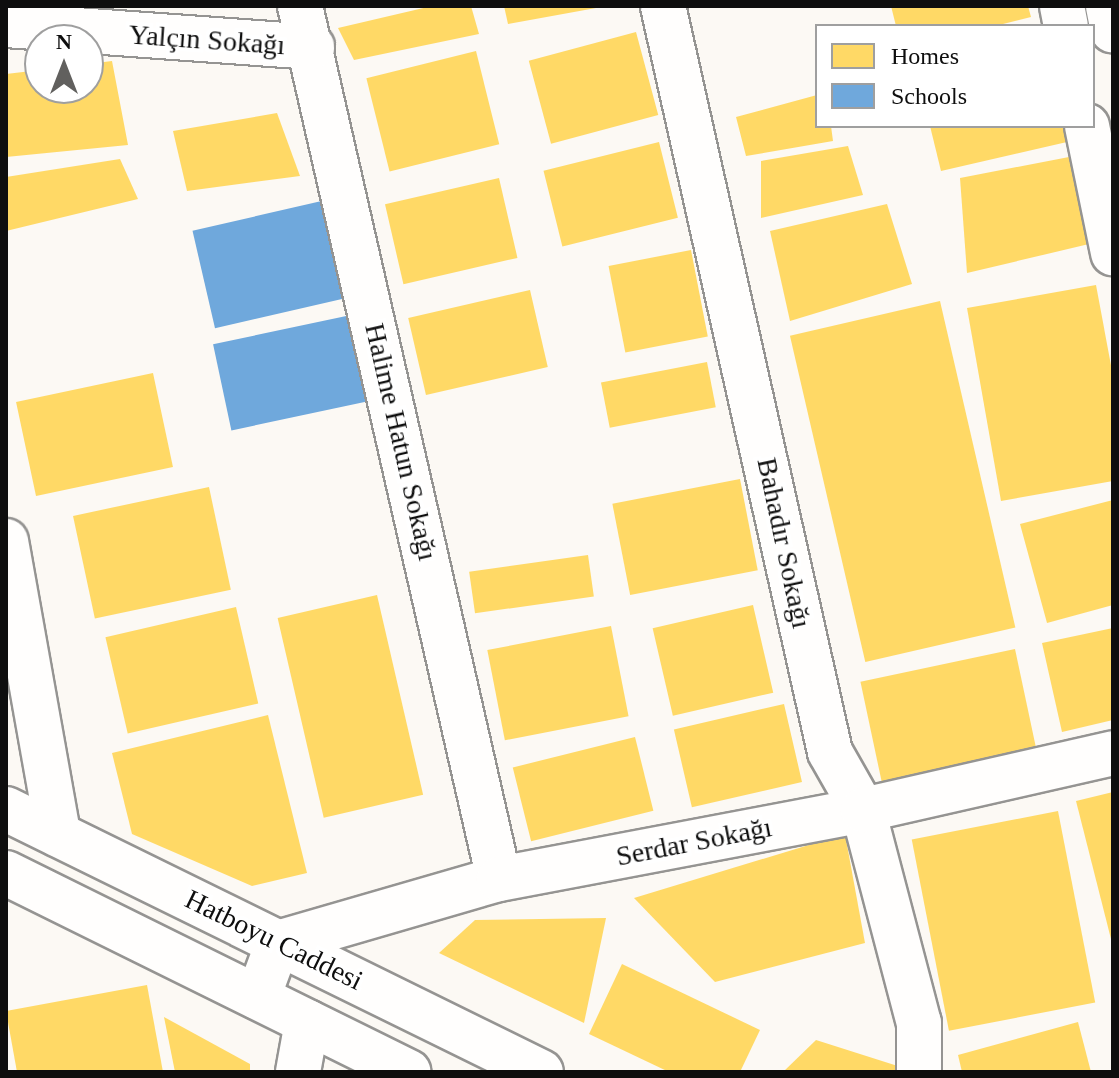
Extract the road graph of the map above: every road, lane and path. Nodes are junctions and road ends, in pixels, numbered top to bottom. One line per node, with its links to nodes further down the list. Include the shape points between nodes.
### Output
1 (300, 6): 6 (street, Halime Hatun Sokağı)
2 (663, 6): 12 (street, Bahadır Sokağı, via 830,752)
3 (1108, 6): 5 (street)
4 (6, 25): 6 (street, Yalçın Sokağı)
5 (1113, 31)
6 (312, 47): 15 (street, Halime Hatun Sokağı)
7 (1087, 128): 8 (street)
8 (1113, 253)
9 (6, 541): 13 (street)
10 (1113, 753): 12 (street, Serdar Sokağı)
11 (6, 809): 13 (street, Hatboyu Caddesi)
12 (863, 810): 15 (street, Serdar Sokağı); 22 (street, Bahadır Sokağı, via 919,1023)
13 (58, 834): 16 (street, Hatboyu Caddesi)
14 (6, 873): 17 (street, Hatboyu Caddesi)
15 (499, 879): 16 (street, Serdar Sokağı)
16 (278, 943): 17 (street); 21 (street, Hatboyu Caddesi)
17 (258, 997): 18 (street, Hatboyu Caddesi)
18 (307, 1022): 19 (street, Hatboyu Caddesi); 20 (street, Hatboyu Caddesi)
19 (298, 1071)
20 (409, 1072)
21 (541, 1072)
22 (919, 1072)

